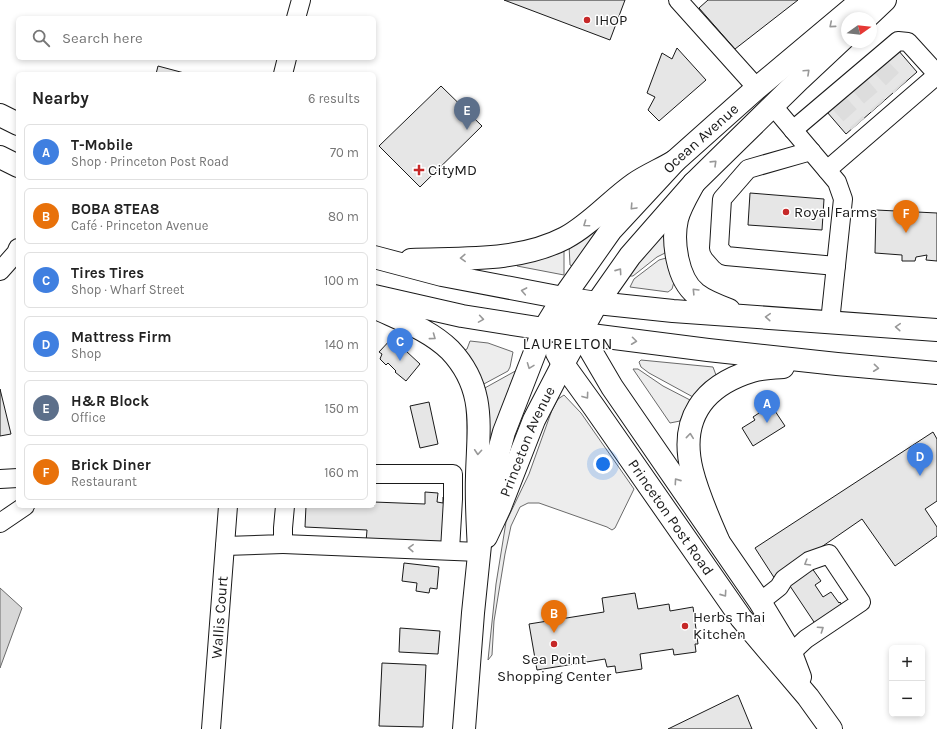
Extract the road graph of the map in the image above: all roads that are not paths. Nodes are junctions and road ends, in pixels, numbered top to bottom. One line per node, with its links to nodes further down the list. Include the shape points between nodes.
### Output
1 (301, 0): 6 (street)
2 (678, 0): 11 (street)
3 (862, 0): 11 (main road, Ocean Avenue, one-way to 11)
4 (885, 0): 5 (main road)
5 (872, 12)
6 (297, 16)
7 (841, 41): 12 (main road, Ocean Avenue, one-way to 7)
8 (286, 60): 9 (street)
9 (284, 72)
10 (937, 75): 15 (street, via 908,42 898,41 878,63 836,99); 20 (street, via 905,93 862,129)
11 (756, 88): 18 (main road, Ocean Avenue)
12 (773, 106): 15 (street); 21 (main road, Ocean Avenue, one-way to 12)
13 (0, 115): 14 (main road)
14 (16, 123)
15 (793, 130): 16 (street)
16 (811, 151): 20 (street); 24 (street, via 748,169 722,199 719,248 726,256)
17 (0, 157): 19 (main road)
18 (675, 161): 23 (main road, one-way to 23, via 634,184 597,216 565,238 546,246 518,254 488,257); 27 (main road, Ocean Avenue, one-way to 27, via 611,230)
19 (16, 165)
20 (827, 170): 24 (street, via 837,182 843,199)
21 (694, 183): 28 (main road, Ocean Avenue, one-way to 21, via 630,256); 30 (main road, one-way to 21, via 715,305 695,293 680,268 675,234 678,218)
22 (16, 253): 25 (street)
23 (382, 259): 27 (main road, one-way to 23, via 442,275)
24 (836, 266): 31 (street)
25 (0, 271)
26 (376, 296): 32 (main road, one-way to 32, via 462,316)
27 (563, 298): 28 (main road); 32 (main road, Ocean Avenue); 34 (main road, Princeton Post Road)
28 (597, 303): 30 (main road); 34 (main road, Ocean Avenue)
29 (376, 308): 49 (main road, one-way to 49, via 430,334 450,350 465,369 474,390 479,432 476,501)
30 (741, 315): 31 (main road, one-way to 30)
31 (830, 322): 33 (main road, one-way to 31)
32 (544, 330): 34 (main road); 35 (main road, Princeton Post Road); 49 (main road, Princeton Avenue, one-way to 49, via 504,432 484,506)
33 (937, 330)
34 (581, 334): 35 (main road, Princeton Avenue); 36 (main road, one-way to 36); 45 (main road, Princeton Post Road, one-way to 34, via 612,387)
35 (563, 364): 49 (main road, Princeton Avenue, via 534,420 500,507); 52 (main road, Princeton Post Road, one-way to 52, via 741,618)
36 (837, 364): 37 (main road, one-way to 37); 45 (main road, one-way to 36, via 692,470 688,439 692,418 701,404 710,392 727,381 754,370)
37 (937, 373)
38 (376, 474): 48 (street, via 453,474)
39 (16, 478): 40 (street)
40 (0, 479)
41 (22, 508): 44 (street)
42 (228, 508): 47 (street, Wallis Court)
43 (285, 508): 46 (street)
44 (0, 523)
45 (718, 540): 50 (main road, Princeton Post Road)
46 (283, 544): 47 (street); 48 (street, one-way to 46)
47 (225, 546): 53 (street, Wallis Court)
48 (450, 550): 49 (street)
49 (479, 552): 54 (main road, Princeton Avenue)
50 (760, 602): 51 (main road, Princeton Post Road); 51 (street, one-way to 50, via 806,639 861,602 829,554 809,560)
51 (790, 653): 52 (main road, Princeton Post Road)
52 (808, 697): 55 (main road, Princeton Post Road)
53 (211, 729)
54 (464, 729)
55 (831, 729)

